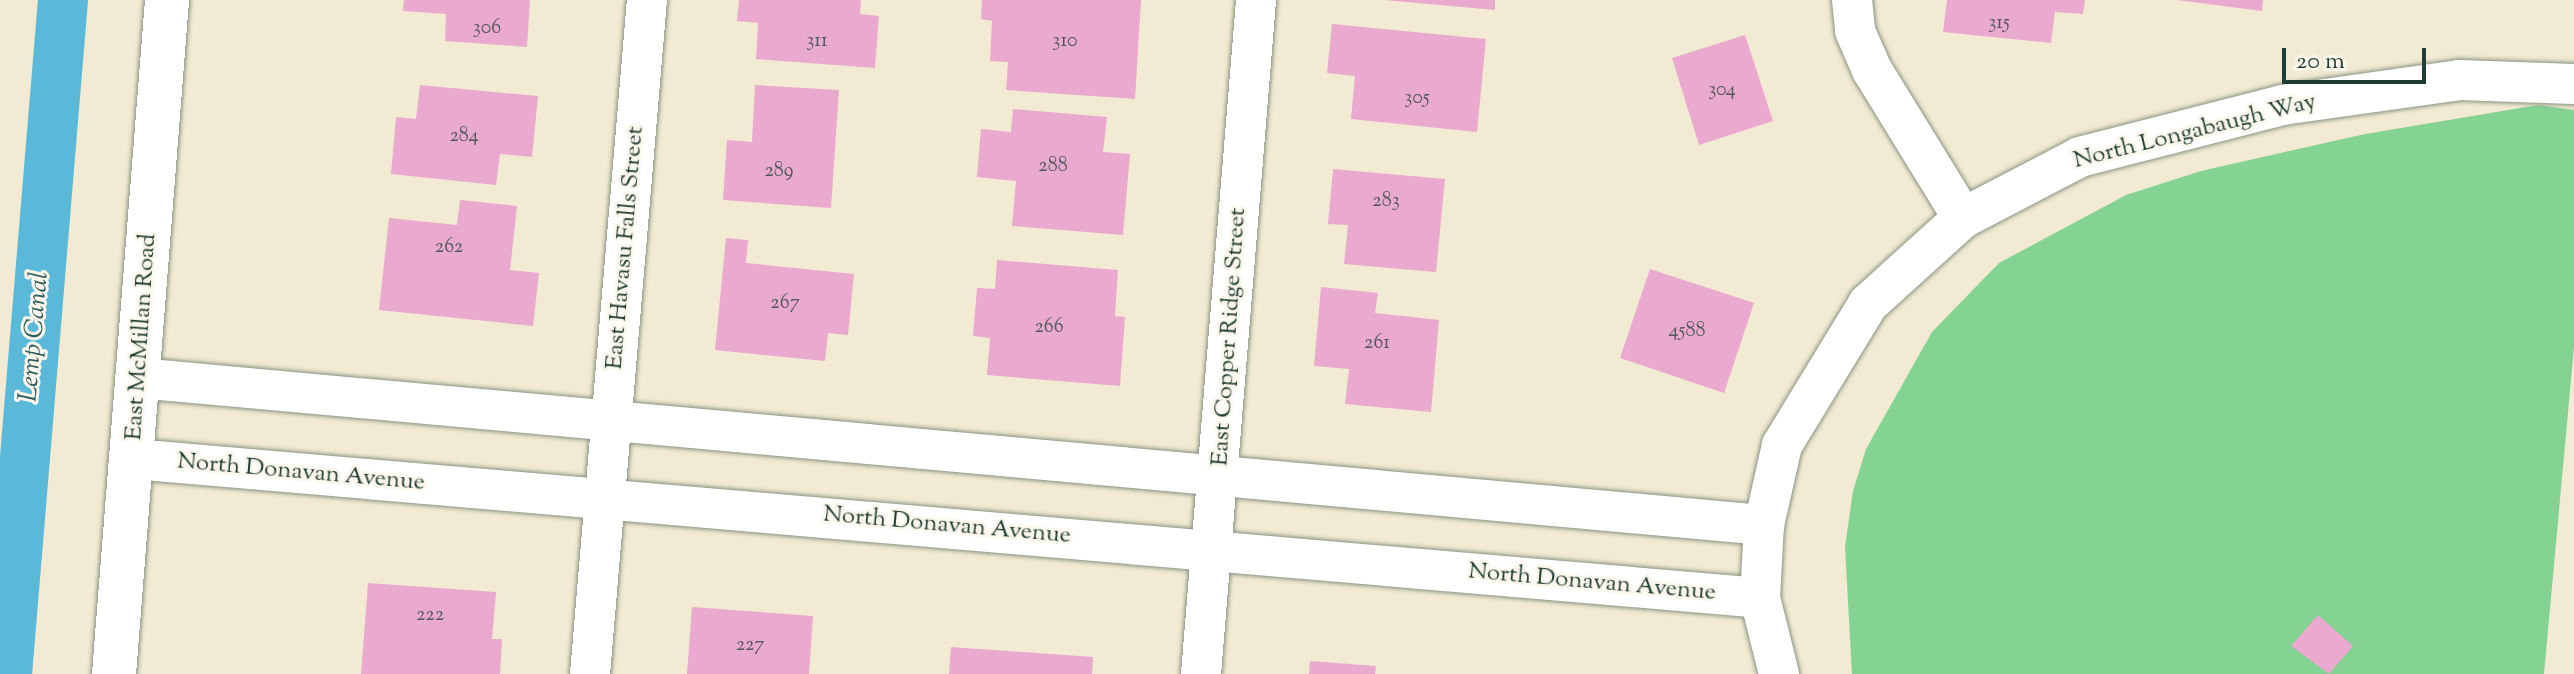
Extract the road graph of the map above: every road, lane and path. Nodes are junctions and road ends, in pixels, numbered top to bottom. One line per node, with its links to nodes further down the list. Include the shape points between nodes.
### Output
1 (167, 0): 7 (main road, East McMillan Road)
2 (647, 0): 8 (street, East Havasu Falls Street)
3 (1256, 0): 10 (street, East Copper Ridge Street)
4 (1852, 0): 6 (street, via 1855,31 1872,70)
5 (2574, 84): 6 (street, North Longabaugh Way, via 2459,80 2282,105 2080,157)
6 (1963, 218): 12 (street, North Longabaugh Way, via 1868,304 1782,445)
7 (138, 378): 8 (street); 9 (main road, East McMillan Road)
8 (612, 419): 10 (street); 11 (street, East Havasu Falls Street)
9 (133, 459): 11 (street, North Donavan Avenue); 15 (main road, East McMillan Road)
10 (1220, 472): 12 (street); 13 (street, East Copper Ridge Street)
11 (605, 497): 13 (street, North Donavan Avenue); 16 (street, East Havasu Falls Street)
12 (1764, 525): 14 (street, North Longabaugh Way)
13 (1213, 550): 14 (street, North Donavan Avenue); 17 (street, East Copper Ridge Street)
14 (1760, 598): 18 (street, North Longabaugh Way)
15 (114, 674)
16 (590, 674)
17 (1201, 674)
18 (1779, 674)

